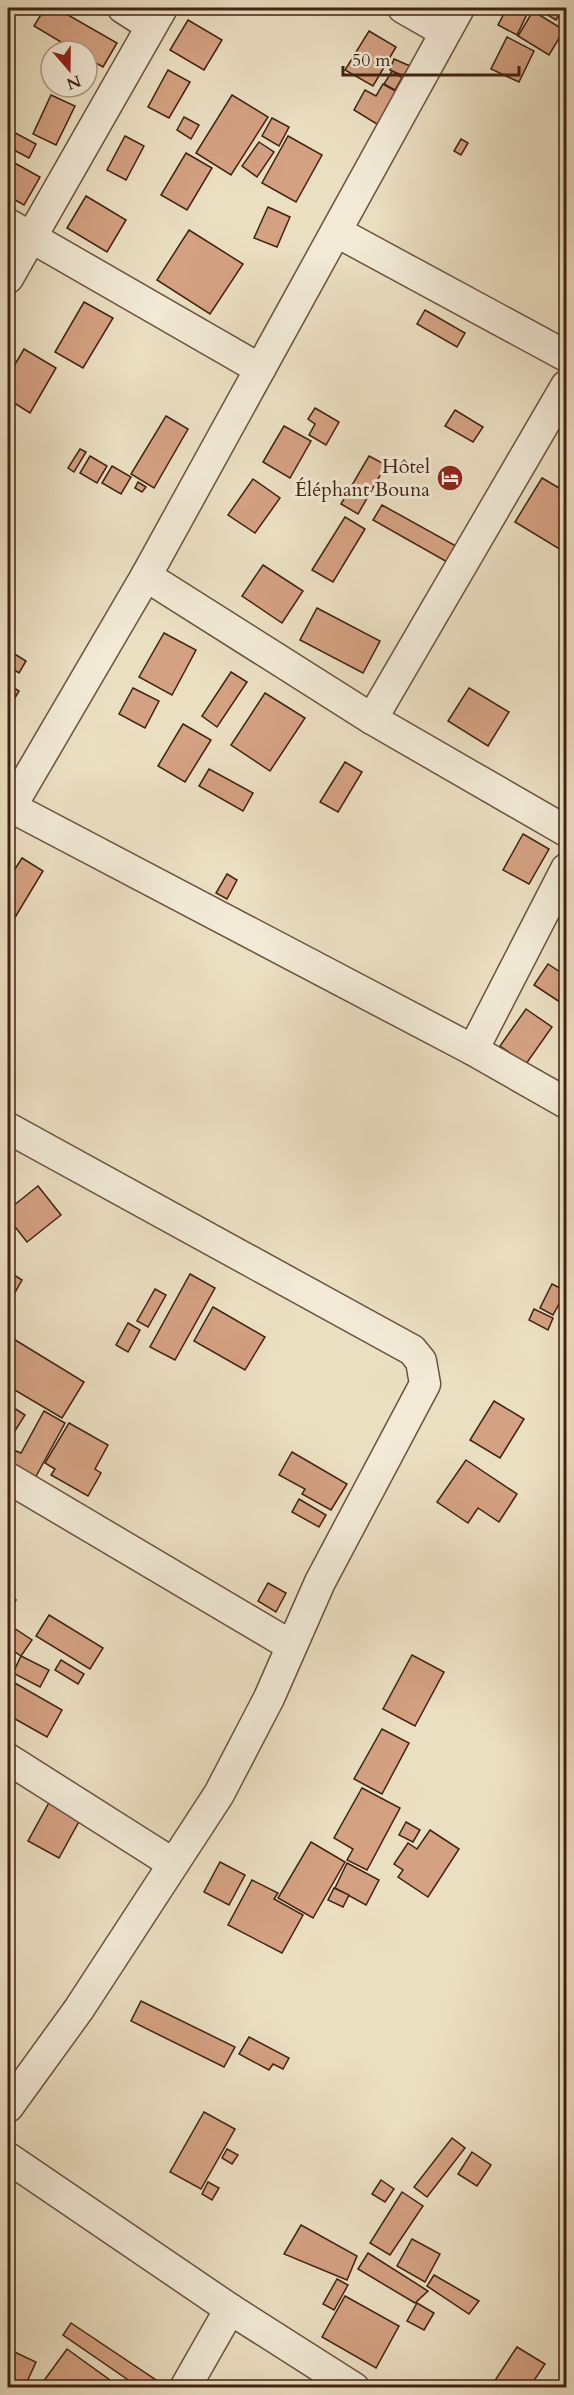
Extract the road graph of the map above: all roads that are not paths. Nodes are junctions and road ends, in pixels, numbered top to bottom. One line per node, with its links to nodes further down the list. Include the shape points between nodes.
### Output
1 (123, 8): 3 (street)
2 (403, 8): 4 (street)
3 (156, 16): 5 (street)
4 (452, 20): 6 (street)
5 (19, 231): 7 (street); 9 (street)
6 (337, 232): 8 (street); 9 (street)
7 (8, 278)
8 (567, 356)
9 (260, 369): 11 (street)
10 (567, 386): 12 (street)
11 (146, 576): 12 (street); 13 (street)
12 (372, 719): 14 (street)
13 (9, 809): 16 (street)
14 (567, 831)
15 (567, 868): 16 (street)
16 (473, 1050): 17 (street)
17 (567, 1103)
18 (8, 1128): 20 (street, via 412,1350 421,1361 425,1384 417,1403 369,1487)
19 (8, 1478): 20 (street)
20 (290, 1645): 22 (street, via 246,1746)
21 (8, 1759): 22 (street)
22 (172, 1863): 23 (street)
23 (8, 2107)
24 (8, 2158): 25 (street)
25 (230, 2309): 26 (street); 27 (street)
26 (185, 2388)
27 (354, 2388)

